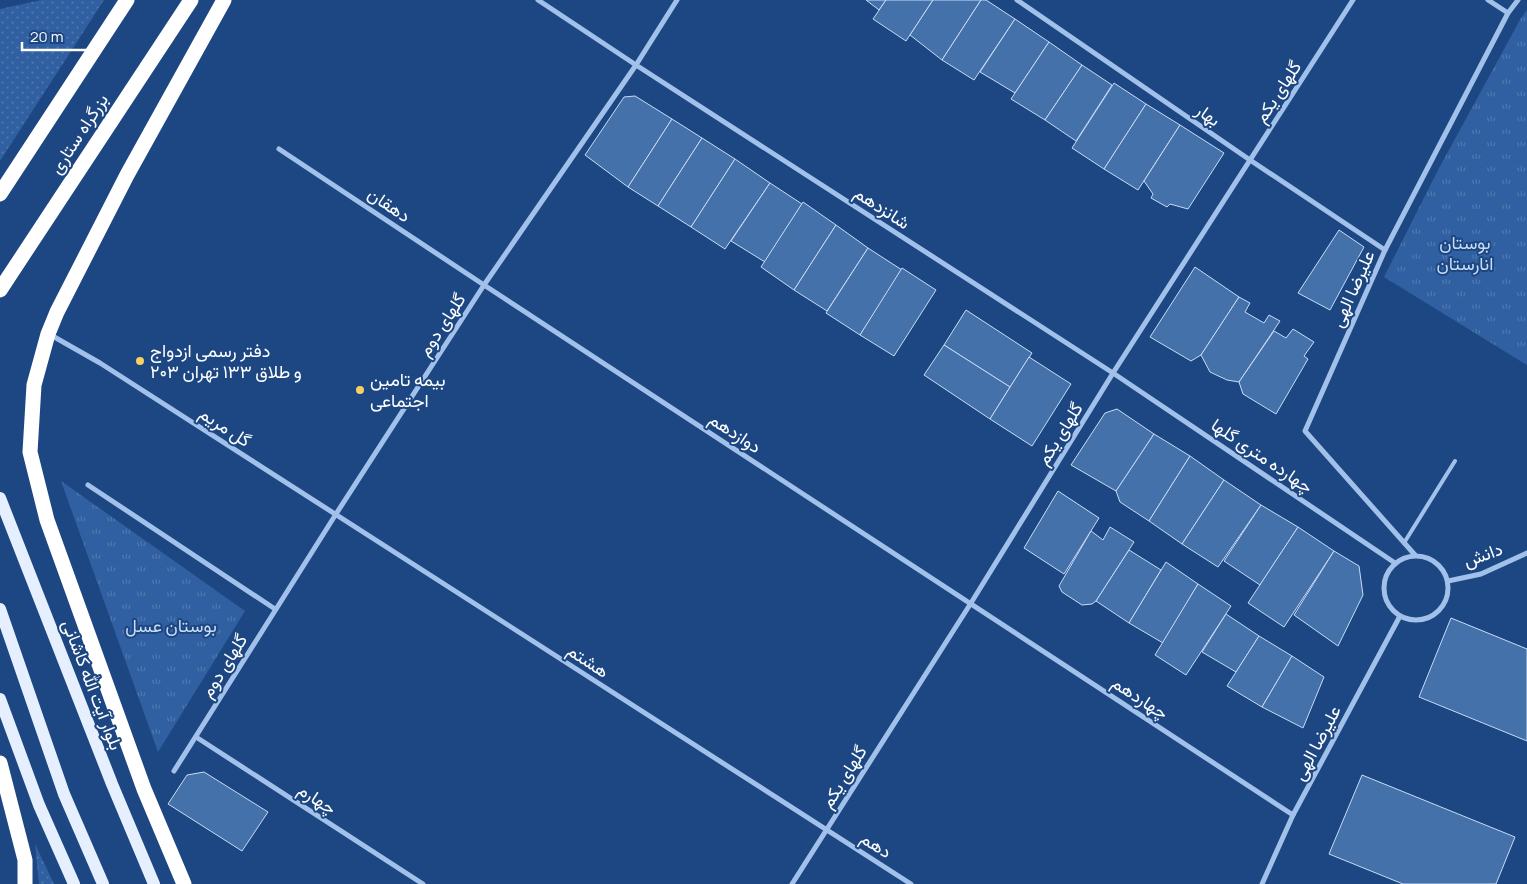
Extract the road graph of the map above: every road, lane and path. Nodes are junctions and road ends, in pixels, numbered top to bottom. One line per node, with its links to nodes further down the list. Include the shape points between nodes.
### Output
1 (127, 0): 14 (highway, بزرگراه ستاری)
2 (191, 0): 17 (highway, بزرگراه ستاری)
3 (224, 0): 18 (highway, via 127,175)
4 (538, 0): 11 (street, شانزدهم)
5 (677, 0): 11 (street, گلهای دوم)
6 (1017, 0): 13 (street, بهار)
7 (1353, 0): 13 (street, گلهای یکم)
8 (1488, 0): 10 (street)
9 (1518, 0): 10 (street, علیرضا الهی)
10 (1508, 13): 15 (street, علیرضا الهی)
11 (636, 66): 16 (street, گلهای دوم); 19 (street, شانزدهم)
12 (279, 149): 16 (street, دهقان)
13 (1250, 160): 15 (street, بهار); 19 (street, گلهای یکم)
14 (0, 194)
15 (1385, 250): 24 (street, علیرضا الهی, via 1305,431)
16 (484, 285): 23 (street, گلهای دوم); 29 (street, دوازدهم)
17 (0, 290)
18 (48, 334): 23 (street, گل مریم, via 100,363); 43 (highway, via 34,384 30,452 45,512 144,789)
19 (1113, 373): 27 (street, چهارده متری گلها); 29 (street, گلهای یکم)
20 (1455, 461): 24 (lane)
21 (88, 485): 31 (street)
22 (0, 498): 42 (main road, بلوار آیت الله کاشانی)
23 (336, 514): 31 (street, گلهای دوم); 38 (street, هشتم)
24 (1404, 543): 26 (street, علیرضا الهی)
25 (1527, 553): 28 (street, دانش, via 1481,574)
26 (1415, 555): 27 (street); 28 (street, via 1436,562)
27 (1395, 563): 32 (street, via 1388,570 1383,590 1386,601)
28 (1448, 581): 32 (street, via 1449,591 1440,611 1421,620)
29 (971, 603): 37 (street, چهاردهم); 38 (street, گلهای یکم)
30 (0, 609): 41 (main road, via 64,794)
31 (275, 610): 34 (street, گلهای دوم)
32 (1400, 616): 37 (street, علیرضا الهی)
33 (0, 699): 40 (main road, via 39,805)
34 (196, 737): 36 (street, گلهای دوم); 44 (street, چهارم)
35 (0, 763): 39 (highway, via 26,860)
36 (174, 771)
37 (1294, 816): 47 (street, علیرضا الهی)
38 (826, 830): 45 (street, گلهای یکم); 46 (street, دهم)
39 (25, 884)
40 (74, 884)
41 (103, 884)
42 (154, 884)
43 (184, 884)
44 (423, 884)
45 (792, 884)
46 (911, 884)
47 (1262, 884)

